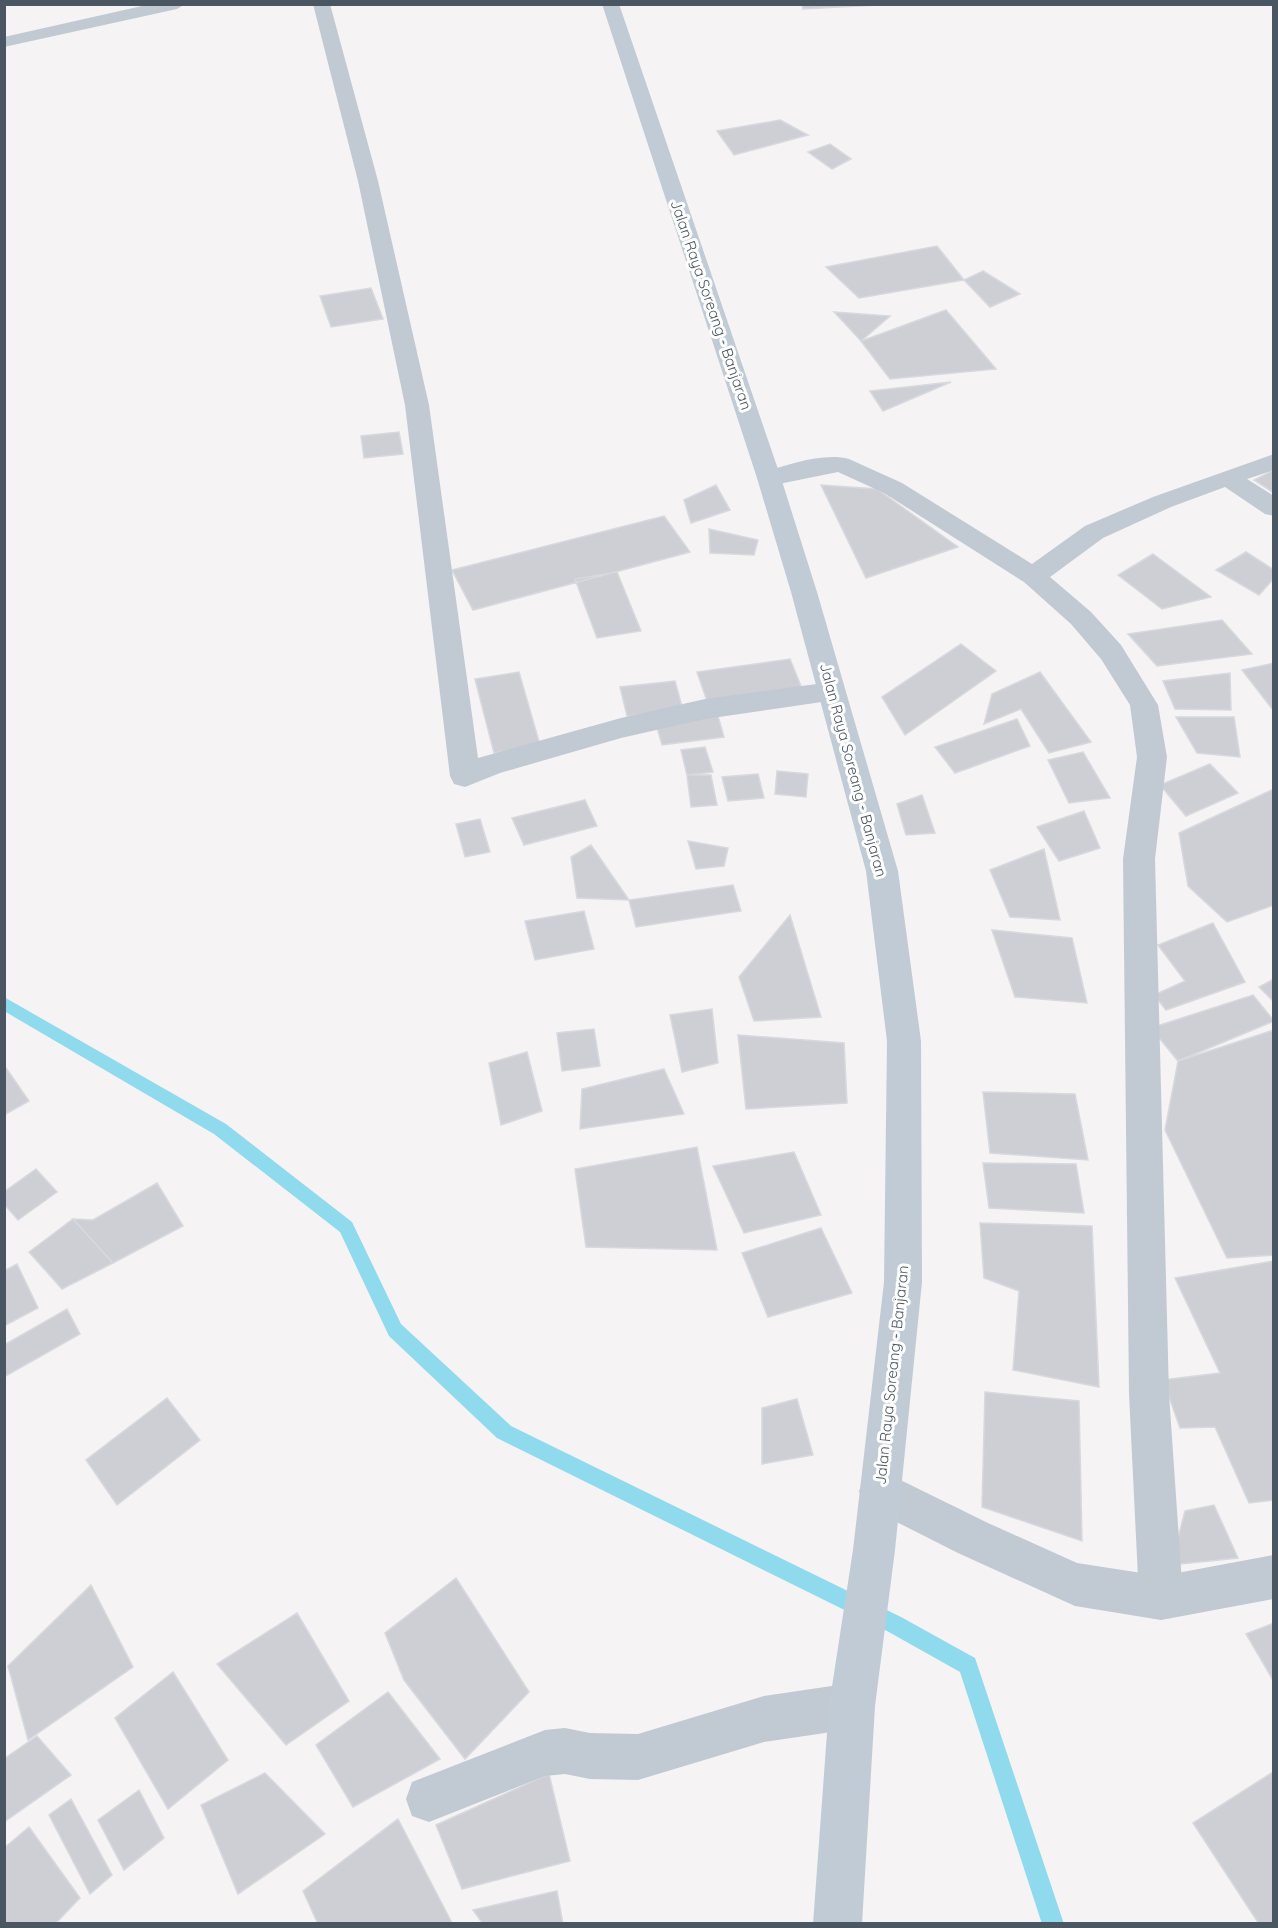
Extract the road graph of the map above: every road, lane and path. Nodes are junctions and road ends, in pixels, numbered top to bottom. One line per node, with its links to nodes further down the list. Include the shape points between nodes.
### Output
1 (86, 4): 5 (street)
2 (177, 4): 5 (street)
3 (321, 4): 12 (street, via 368,181 417,405 465,776 490,765 621,728 705,710)
4 (610, 4): 8 (main road, Jalan Raya Soreang - Banjaran)
5 (86, 25): 6 (street)
6 (4, 42)
7 (1274, 461): 9 (street)
8 (769, 478): 11 (street, via 822,466 840,464 852,468 893,488); 12 (main road, Jalan Raya Soreang - Banjaran)
9 (1228, 478): 10 (street); 11 (street, via 1094,532)
10 (1274, 508)
11 (1033, 576): 15 (street, via 1081,618 1111,652 1144,705 1152,757 1139,859 1149,1394)
12 (832, 692): 13 (main road, Jalan Raya Soreang - Banjaran, via 882,871 904,1041 903,1282)
13 (880, 1491): 15 (street, via 1075,1584); 16 (main road, Jalan Raya Soreang - Banjaran)
14 (1274, 1576): 15 (street)
15 (1161, 1598)
16 (854, 1693): 17 (street, via 638,1757 545,1753); 18 (main road, Jalan Raya Soreang - Banjaran)
17 (429, 1799)
18 (837, 1923)

